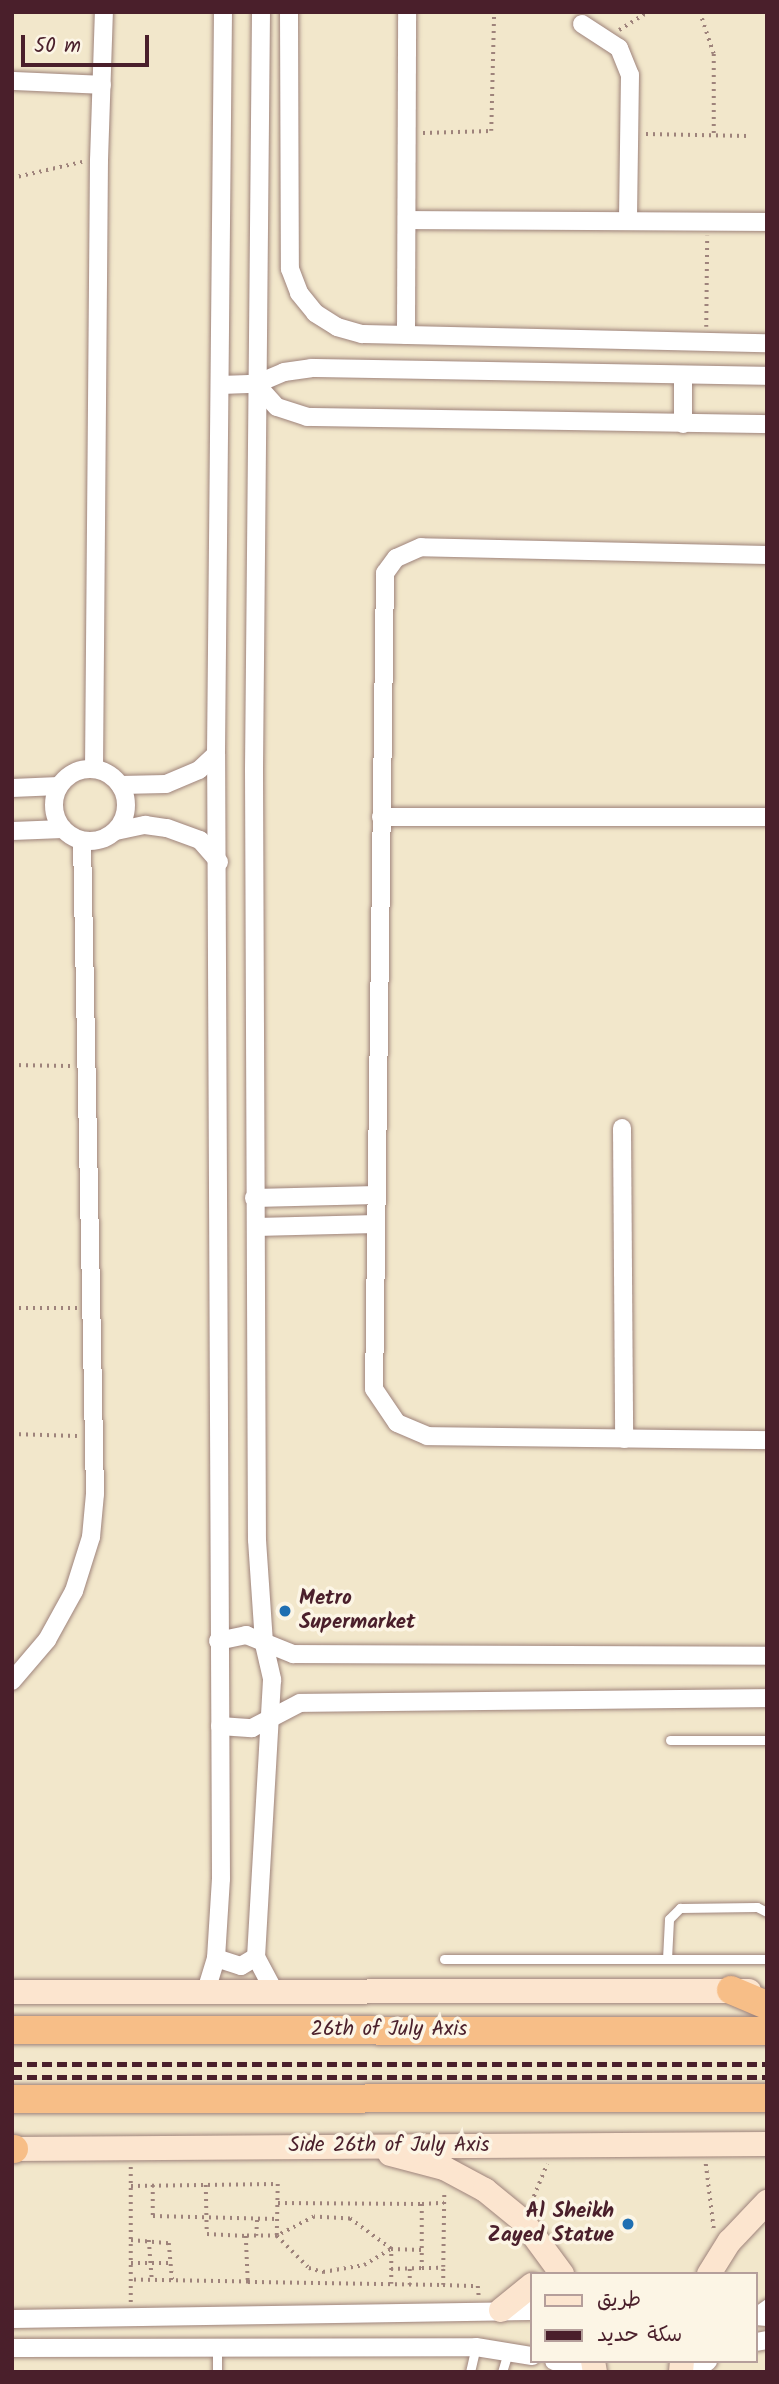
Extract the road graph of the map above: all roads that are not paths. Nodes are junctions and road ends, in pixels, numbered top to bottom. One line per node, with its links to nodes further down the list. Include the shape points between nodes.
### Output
1 (104, 12): 8 (street)
2 (223, 12): 17 (street)
3 (261, 12): 16 (street)
4 (289, 12): 12 (street, via 290,269 299,293 316,313 337,327 362,334)
5 (407, 12): 9 (street)
6 (582, 24): 10 (street, via 619,47 630,75)
7 (12, 81): 8 (street)
8 (102, 85): 22 (street)
9 (407, 220): 10 (street); 12 (street)
10 (628, 221): 11 (street)
11 (767, 222)
12 (407, 335): 13 (street)
13 (767, 343)
14 (683, 376): 15 (street); 16 (street, via 311,368 284,372); 18 (street)
15 (767, 376)
16 (256, 384): 17 (street); 18 (street, via 277,407 307,417); 35 (street)
17 (220, 385): 21 (street)
18 (683, 424): 19 (street)
19 (767, 424)
20 (767, 555): 26 (street, via 421,547 403,553 389,565 383,582)
21 (216, 754): 23 (street, via 198,770 166,784); 32 (street)
22 (94, 769): 23 (street); 24 (street, via 74,773)
23 (120, 785): 30 (street, via 126,809)
24 (59, 786): 25 (street); 28 (street, via 54,804)
25 (12, 788)
26 (380, 817): 27 (street); 34 (street)
27 (767, 817)
28 (63, 829): 29 (street); 31 (street)
29 (12, 831)
30 (116, 831): 31 (street, via 94,842); 32 (street, via 145,825 167,828 200,840)
31 (82, 841): 43 (street, via 91,1537 74,1591 47,1640)
32 (219, 862): 40 (street)
33 (622, 1128): 38 (street)
34 (377, 1195): 35 (street); 36 (street)
35 (254, 1198): 37 (street)
36 (376, 1224): 37 (street); 38 (street, via 374,1389 397,1423 416,1434 439,1437)
37 (256, 1227): 41 (street, via 257,1539)
38 (624, 1439): 39 (street)
39 (767, 1440)
40 (218, 1641): 41 (street, via 246,1635); 46 (street)
41 (264, 1644): 42 (street, via 293,1654); 45 (street, via 272,1680)
42 (767, 1656)
43 (12, 1681)
44 (767, 1699): 45 (street, via 300,1703)
45 (270, 1718): 46 (street, via 252,1728); 50 (street)
46 (220, 1726): 51 (street, via 221,1879)
47 (670, 1740): 48 (lane)
48 (767, 1740)
49 (767, 1912): 53 (lane, via 757,1908 680,1908 667,1925)
50 (256, 1957): 51 (street, via 241,1966); 57 (street)
51 (216, 1958): 56 (street)
52 (444, 1959): 53 (lane)
53 (667, 1959): 54 (lane)
54 (767, 1959)
55 (731, 1990): 57 (main road); 58 (main road); 60 (highway)
56 (206, 1991): 57 (main road); 59 (main road)
57 (274, 1991)
58 (767, 1991)
59 (12, 1992)
60 (767, 2005)
61 (12, 2030): 62 (highway, 26th of July Axis)
62 (767, 2031)
63 (767, 2098): 64 (highway)
64 (12, 2099)
65 (767, 2144): 66 (main road, Side 26th of July Axis)
66 (355, 2146): 67 (main road, Side 26th of July Axis); 69 (main road, via 444,2168 485,2190 523,2221)
67 (13, 2149)
68 (767, 2202): 70 (main road)
69 (551, 2268)
70 (713, 2269)
71 (530, 2285): 72 (main road)
72 (490, 2310): 73 (street); 74 (street)
73 (530, 2311)
74 (313, 2316): 76 (street); 78 (street)
75 (12, 2319): 76 (street)
76 (33, 2319): 81 (street)
77 (217, 2344): 78 (street); 81 (street); 86 (lane)
78 (312, 2345): 79 (street)
79 (476, 2347): 82 (street); 87 (lane)
80 (12, 2348): 81 (street)
81 (34, 2348)
82 (508, 2352): 83 (street); 88 (lane)
83 (530, 2356)
84 (565, 2363): 85 (street)
85 (594, 2368)
86 (218, 2372)
87 (470, 2372)
88 (502, 2372)

